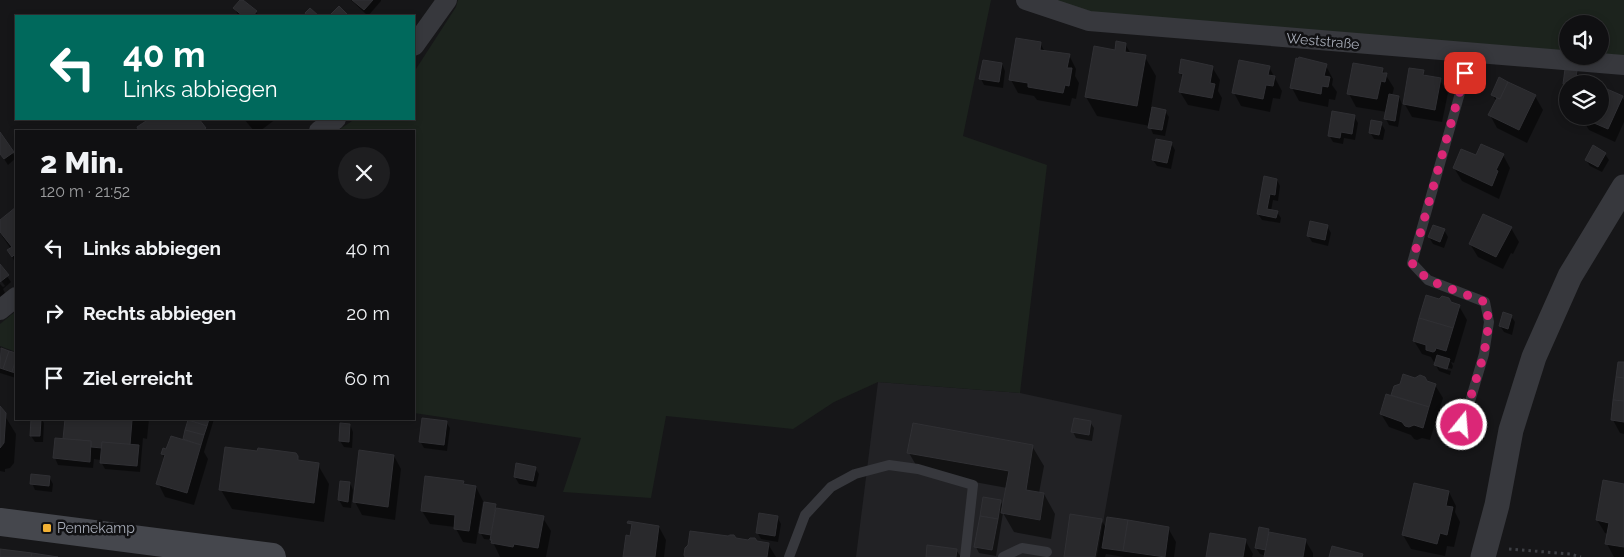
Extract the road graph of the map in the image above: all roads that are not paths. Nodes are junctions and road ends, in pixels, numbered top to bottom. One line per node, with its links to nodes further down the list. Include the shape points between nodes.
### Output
1 (447, 0): 3 (street)
2 (1026, 0): 4 (street, Weststraße, via 1089,21)
3 (415, 45)
4 (1471, 54): 5 (street, Weststraße); 11 (lane, via 1412,263 1428,280 1485,302 1489,322 1484,354)
5 (1624, 65)
6 (335, 120): 7 (street)
7 (320, 130)
8 (1624, 187): 12 (street, via 1570,276 1534,357 1511,430)
9 (15, 298): 10 (street)
10 (0, 310)
11 (1462, 425)
12 (1497, 505): 19 (street); 20 (street)
13 (0, 522): 15 (main road)
14 (1046, 552): 18 (lane, via 1022,548)
15 (272, 557)
16 (789, 557): 17 (lane, via 805,515 831,487 855,474 889,465 918,469 973,485)
17 (964, 557)
18 (1003, 557)
19 (1483, 557)
20 (1498, 557)

